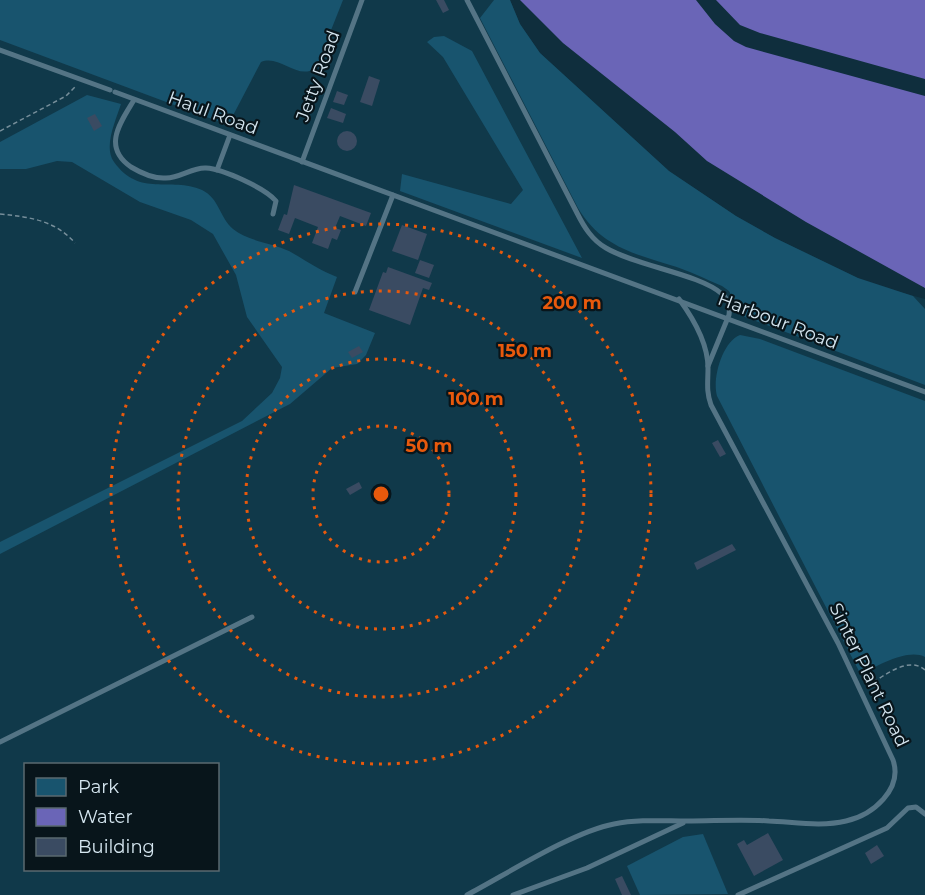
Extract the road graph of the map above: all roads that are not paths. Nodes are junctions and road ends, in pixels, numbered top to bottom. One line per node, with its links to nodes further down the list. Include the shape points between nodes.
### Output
1 (362, 0): 6 (lane, Jetty Road)
2 (467, 0): 12 (lane, via 591,235 616,253 717,290 729,304)
3 (0, 50): 4 (lane, Haul Road)
4 (134, 99): 5 (lane, Haul Road); 7 (lane, via 115,140 122,160 137,171 159,178 205,168)
5 (230, 135): 6 (lane, Haul Road); 7 (lane)
6 (302, 162): 8 (lane)
7 (217, 170): 9 (lane, via 268,194 276,201)
8 (393, 195): 10 (lane); 11 (lane, Harbour Road)
9 (273, 214)
10 (355, 292)
11 (679, 299): 12 (lane, Harbour Road); 13 (lane, Sinter Plant Road, via 697,330)
12 (728, 318): 13 (lane); 14 (lane, Harbour Road)
13 (708, 368): 18 (lane, Sinter Plant Road, via 706,386 711,405 861,689 896,767 894,783 879,804 854,819 829,824)
14 (925, 392)
15 (252, 617): 16 (lane)
16 (0, 741)
17 (925, 814): 21 (lane, via 915,807 908,808 887,828)
18 (687, 821): 19 (lane, Sinter Plant Road, via 640,820 603,826); 20 (lane, via 587,868)
19 (467, 895)
20 (513, 895)
21 (738, 895)

